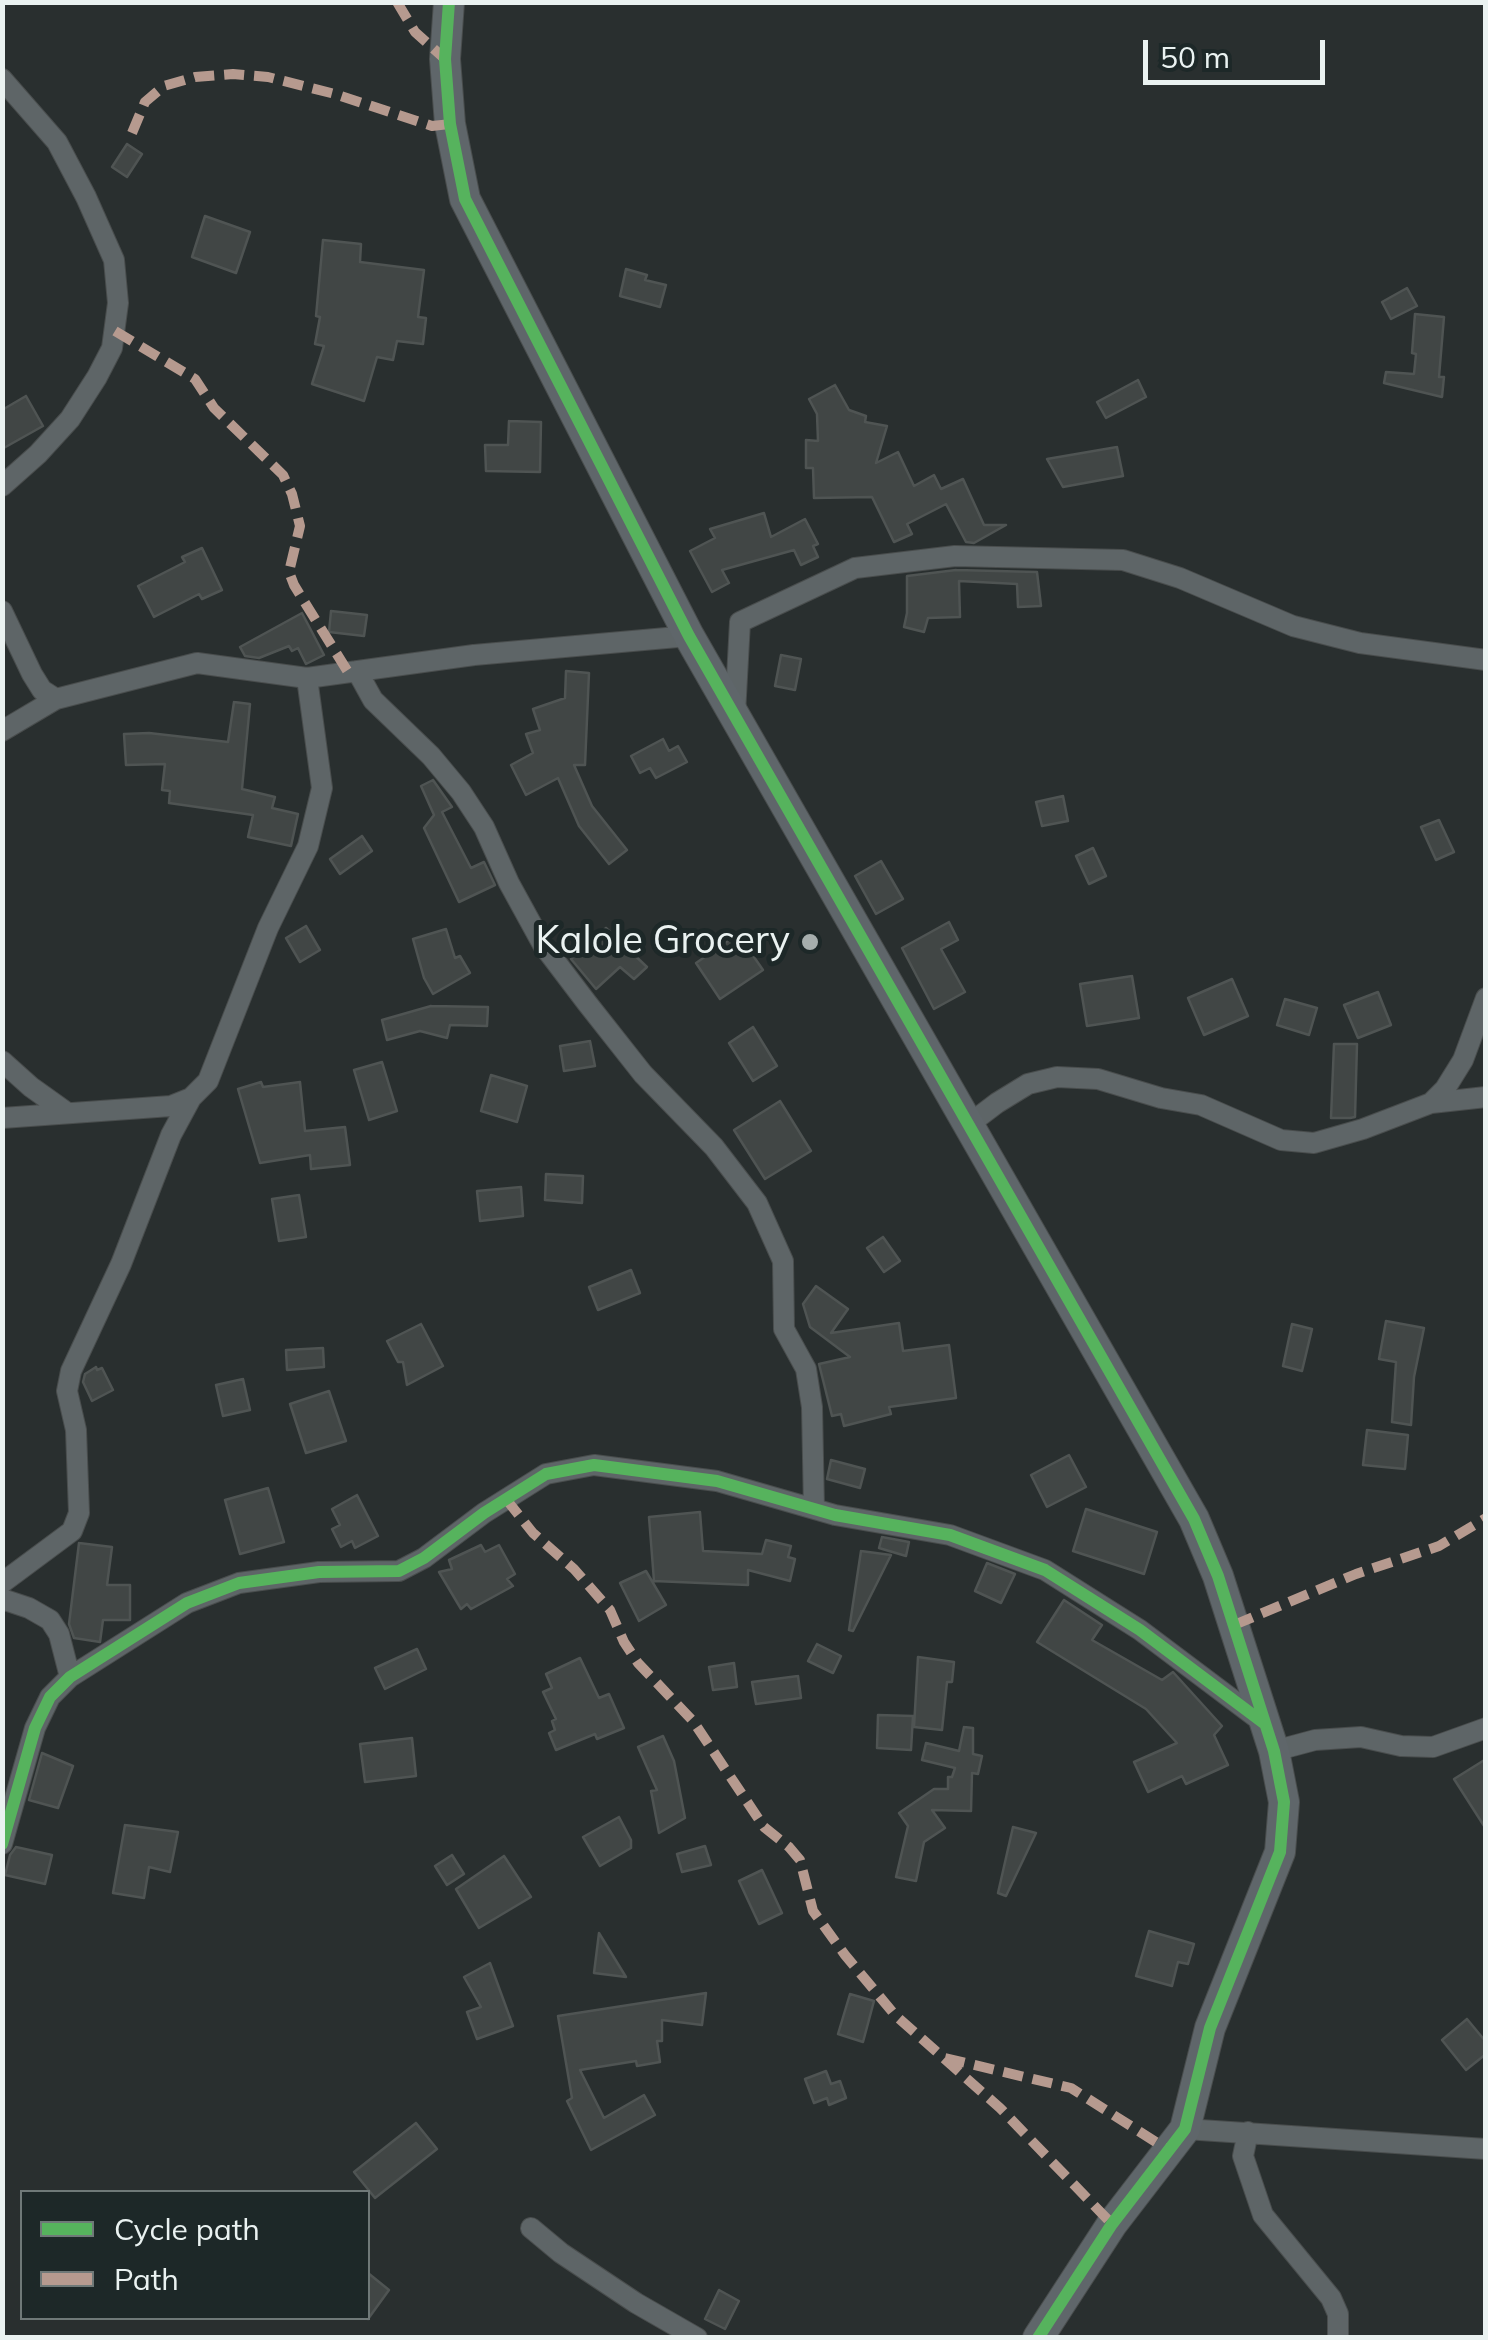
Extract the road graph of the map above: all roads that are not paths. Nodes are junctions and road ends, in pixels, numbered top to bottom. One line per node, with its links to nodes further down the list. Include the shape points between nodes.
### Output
1 (448, 2): 5 (street, via 449,108 466,198)
2 (2, 80): 3 (street, via 57,142 86,197 114,260 118,303 112,348 98,376 70,419)
3 (2, 486)
4 (2, 611): 9 (street, via 32,674)
5 (689, 636): 7 (street); 10 (street)
6 (1486, 660): 10 (street, via 1360,643 1294,626 1123,560 955,556 855,568 740,622)
7 (357, 672): 8 (street); 20 (street, via 373,700 460,792 544,945 576,989 757,1203 783,1261 784,1329 806,1369)
8 (306, 678): 9 (street, via 197,663); 15 (street, via 322,788 308,846 208,1081)
9 (56, 699): 11 (street)
10 (734, 716): 19 (street)
11 (2, 731)
12 (1486, 998): 16 (street, via 1463,1060)
13 (2, 1062): 17 (street)
14 (1486, 1097): 16 (street)
15 (191, 1098): 17 (street, via 171,1106); 21 (street, via 71,1370 67,1391 76,1430 79,1513 72,1530)
16 (1431, 1103): 19 (street, via 1314,1142 1281,1140 1201,1106 1098,1079 1058,1078 1028,1084)
17 (66, 1112): 18 (street)
18 (2, 1118)
19 (968, 1125): 25 (street, via 1194,1519)
20 (814, 1509): 23 (street, via 717,1480 594,1465 546,1474 398,1571 240,1583 187,1604); 25 (street, via 950,1535 1046,1570 1140,1630)
21 (2, 1583)
22 (2, 1599): 23 (street, via 50,1620)
23 (70, 1676): 26 (street, via 35,1728)
24 (1486, 1728): 25 (street, via 1432,1747 1361,1737)
25 (1269, 1737): 27 (street, via 1284,1802 1280,1852 1210,2028)
26 (2, 1844)
27 (1185, 2130): 28 (street); 32 (street, via 1112,2224)
28 (1248, 2132): 29 (street); 33 (street, via 1243,2156 1263,2214 1330,2298)
29 (1486, 2149)
30 (530, 2228): 31 (street)
31 (697, 2338)
32 (1038, 2338)
33 (1338, 2338)

